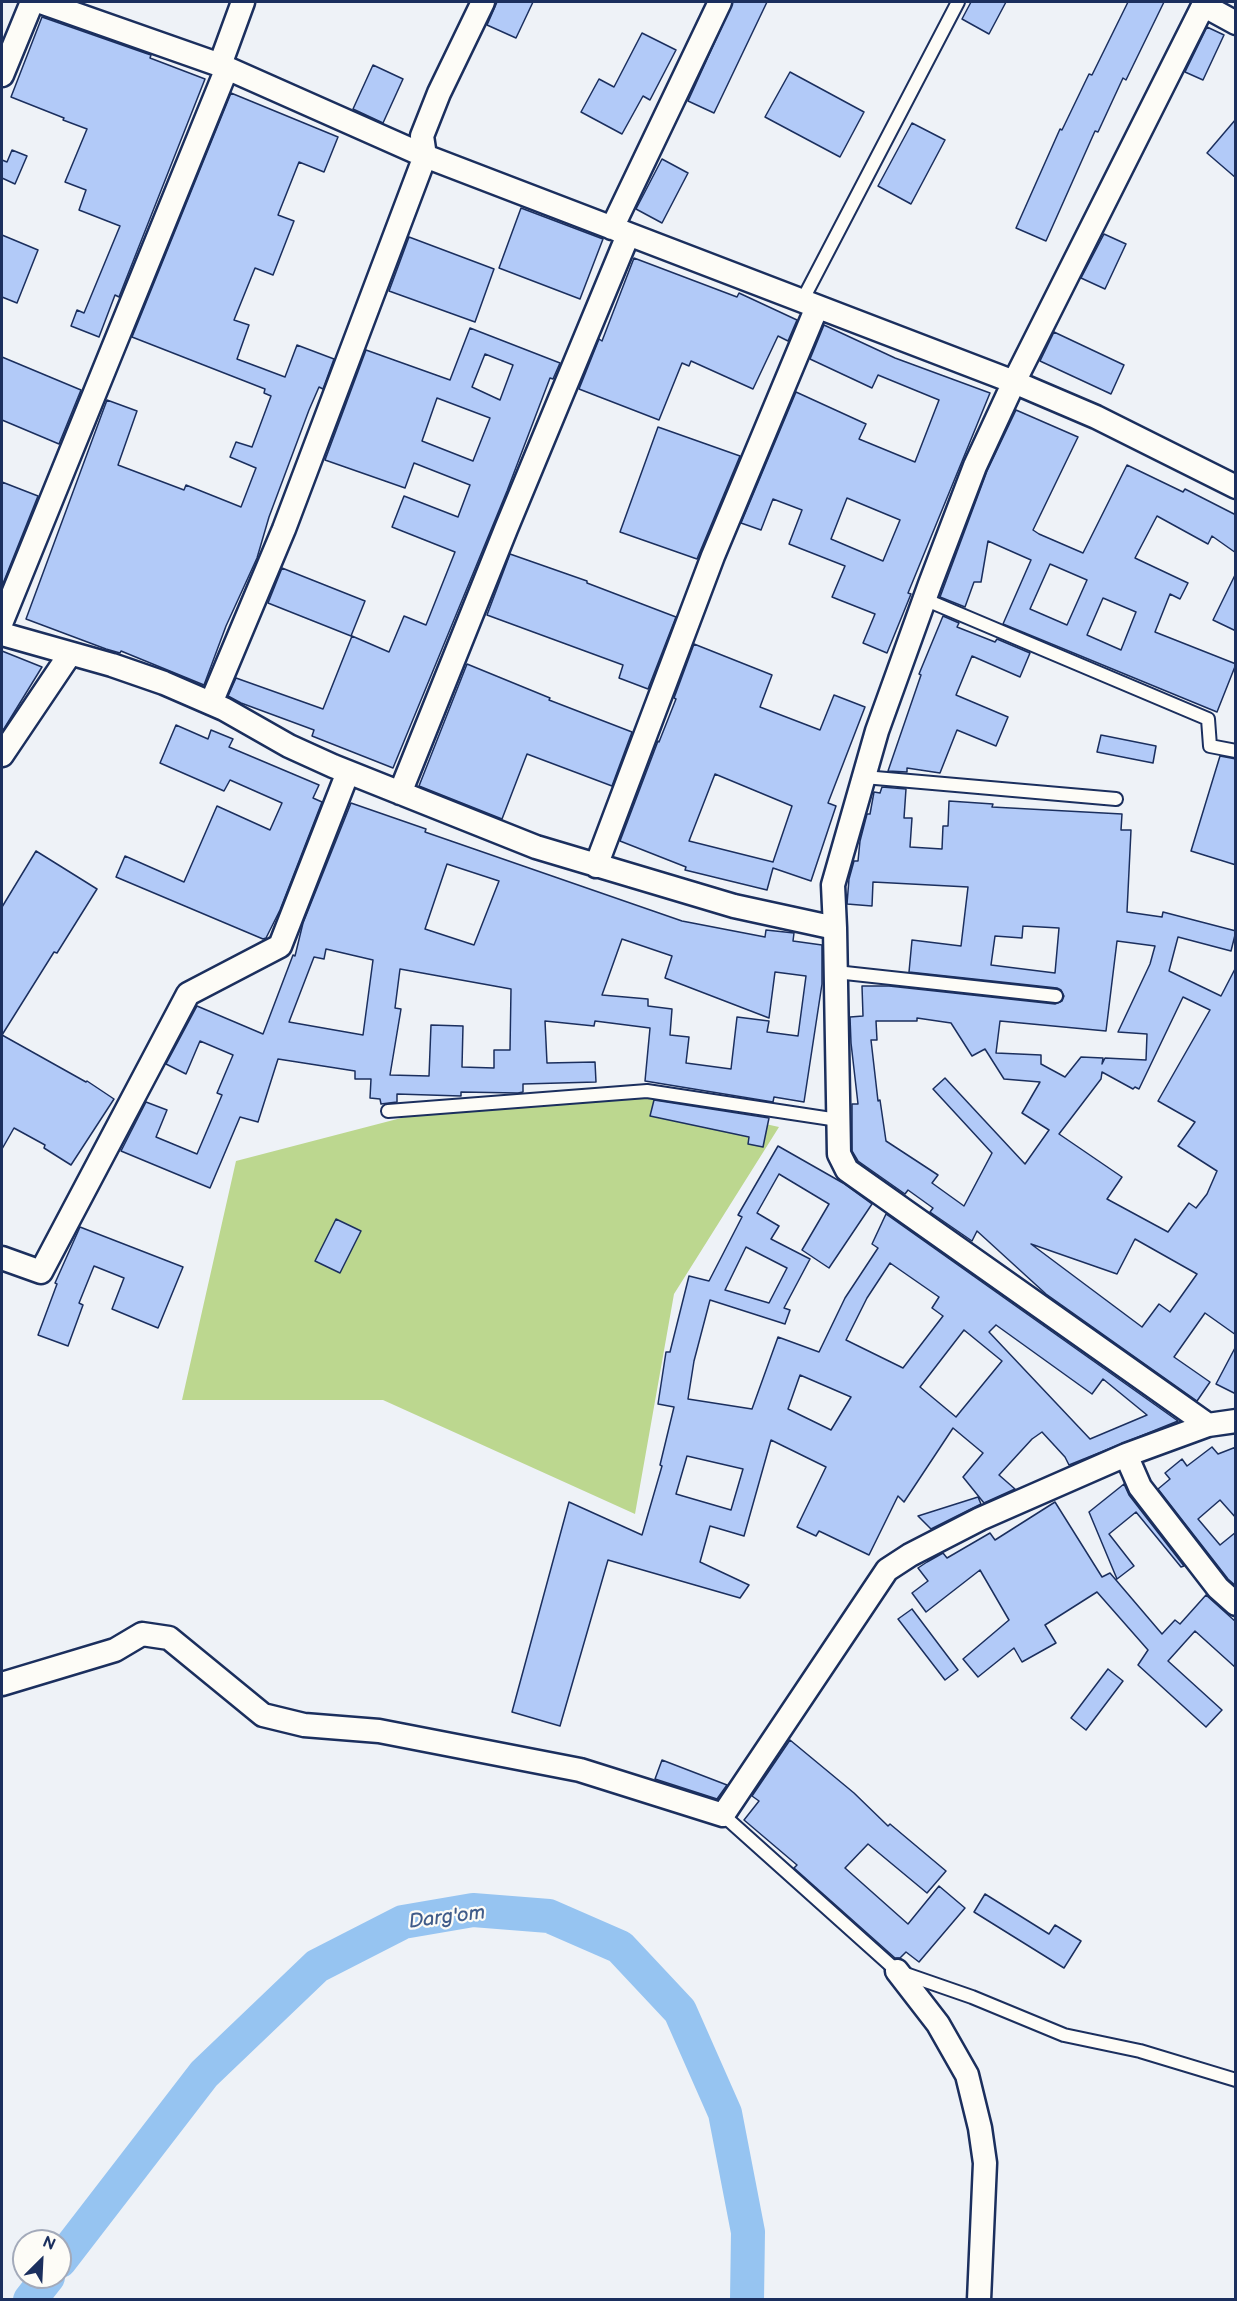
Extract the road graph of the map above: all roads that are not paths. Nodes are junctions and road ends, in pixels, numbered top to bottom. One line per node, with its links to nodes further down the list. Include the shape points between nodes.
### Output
1 (32, 2): 10 (street)
2 (41, 2): 9 (street)
3 (243, 2): 9 (street)
4 (483, 2): 11 (street, via 422,136)
5 (720, 2): 12 (street)
6 (958, 2): 13 (lane)
7 (1204, 4): 8 (street); 14 (street)
8 (1236, 23)
9 (223, 67): 11 (street); 17 (street)
10 (2, 75)
11 (425, 156): 12 (street); 20 (street, via 288,519)
12 (620, 232): 13 (street); 25 (street)
13 (809, 304): 14 (street); 27 (street)
14 (1014, 382): 15 (street); 16 (street, via 975,466)
15 (1232, 479)
16 (924, 599): 21 (lane, via 1208,719 1210,746); 24 (street)
17 (2, 621)
18 (2, 634): 19 (street)
19 (70, 654): 20 (street, via 164,683); 22 (street)
20 (211, 703): 23 (street, via 289,746)
21 (1236, 751)
22 (2, 755)
23 (348, 772): 25 (street); 33 (street, via 280,946 188,994 41,1272)
24 (864, 777): 26 (lane); 28 (street, via 833,885)
25 (400, 794): 27 (street)
26 (1116, 799)
27 (596, 866): 28 (street, via 734,906)
28 (835, 928): 29 (street)
29 (836, 972): 30 (lane); 32 (street)
30 (1056, 996)
31 (388, 1111): 32 (lane, via 647,1090)
32 (838, 1120): 35 (street, via 839,1154 847,1170)
33 (2, 1258)
34 (1236, 1421): 35 (street)
35 (1208, 1425): 36 (street)
36 (1126, 1455): 37 (street, via 1140,1487 1218,1588); 39 (street, via 980,1519 887,1570)
37 (1236, 1604)
38 (2, 1684): 39 (street, via 115,1650 142,1634 169,1638 263,1715 304,1725 379,1731 580,1770)
39 (723, 1815): 40 (lane)
40 (897, 1971): 41 (lane, via 1065,2035 1140,2051); 42 (street, via 938,2024 967,2075 985,2163)
41 (1236, 2080)
42 (979, 2300)

